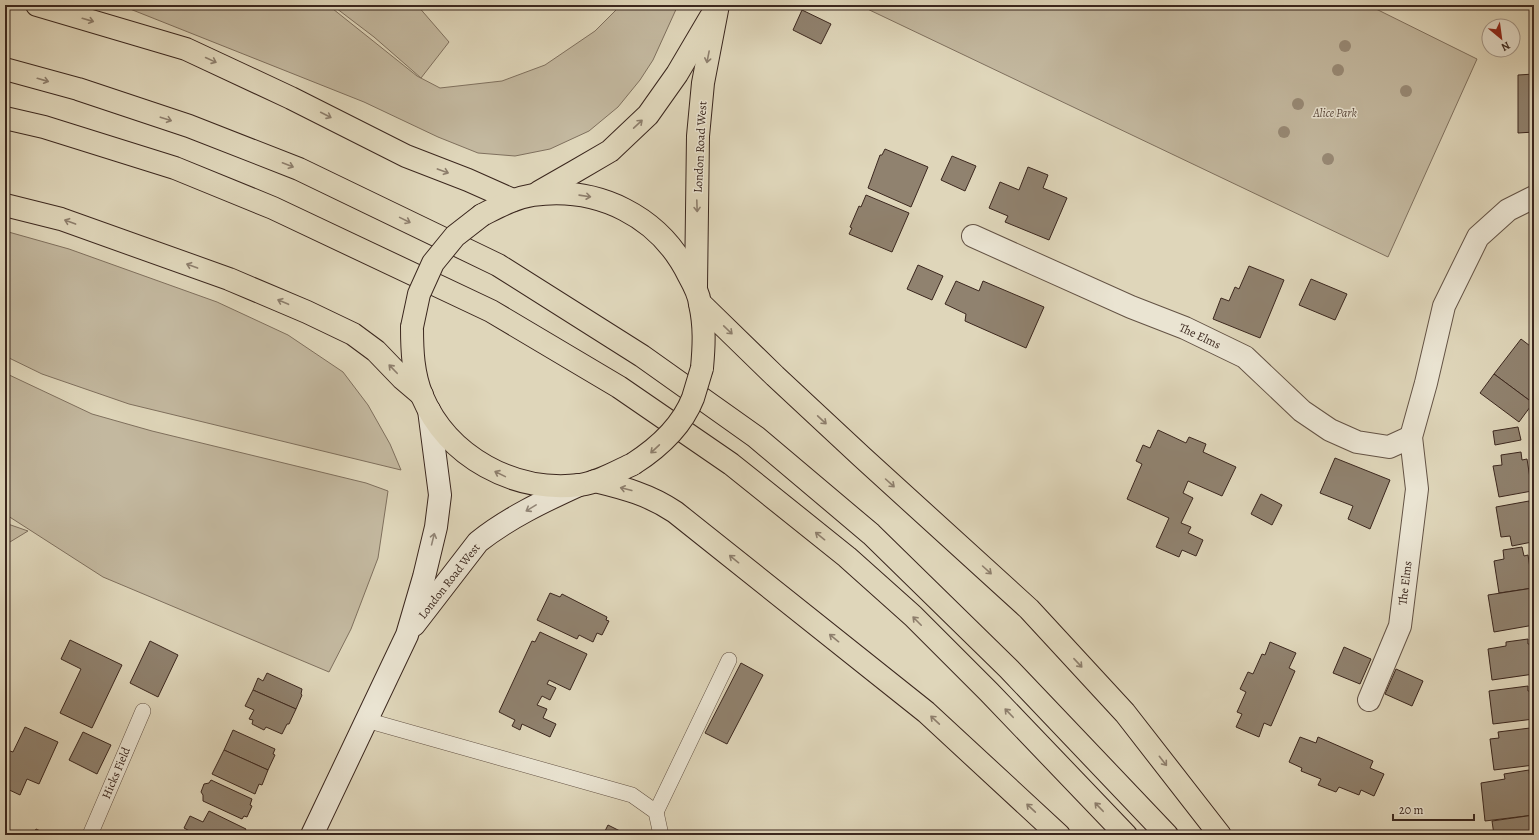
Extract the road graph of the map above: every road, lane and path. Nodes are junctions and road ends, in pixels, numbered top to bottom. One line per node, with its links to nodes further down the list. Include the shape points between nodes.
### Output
1 (37, 5): 5 (highway, one-way to 5, via 186,49 406,156)
2 (717, 5): 5 (highway, London Road West, one-way to 2, via 610,151 648,115 677,74); 9 (highway, London Road West, one-way to 9, via 698,136)
3 (5, 69): 24 (highway, one-way to 24, via 189,126 298,169 498,265 642,356 756,437 871,534 1009,669)
4 (5, 118): 23 (highway, one-way to 4, via 912,616 847,557 731,464 619,387 491,311 273,208 175,168)
5 (522, 198): 9 (highway, one-way to 9, via 562,193 591,197 619,206 644,220 666,240 683,263); 10 (highway, London Road West, bridge, via 482,215 455,236 433,263 419,294 412,327 413,362)
6 (1534, 198): 11 (street, The Elms, via 1508,210 1478,237 1444,306)
7 (5, 205): 10 (highway, one-way to 7, via 376,351 353,334 307,312 229,279 61,220)
8 (974, 236): 11 (street, The Elms, via 1132,307 1186,328 1245,357 1302,411 1330,430 1357,442 1389,447)
9 (698, 296): 12 (highway, one-way to 12, bridge, via 705,335 702,368 692,399 675,428 653,451 633,464); 25 (highway, one-way to 25, via 774,376 1028,608 1125,714)
10 (425, 403): 12 (highway, one-way to 10, via 544,486 509,478 477,462 450,439); 13 (street, London Road West, one-way to 10, via 424,577 439,510 440,495)
11 (1411, 438): 15 (street, The Elms, via 1417,489 1400,626)
12 (587, 483): 13 (street, London Road West, one-way to 13, via 537,505 478,542); 22 (highway, one-way to 12, via 926,712 675,512 637,492)
13 (407, 635): 17 (street, London Road West)
14 (729, 660): 18 (lane)
15 (1369, 700)
16 (143, 711): 19 (lane, Hicks Field)
17 (366, 720): 18 (lane, via 632,795); 20 (street, London Road West)
18 (656, 812): 21 (lane)
19 (90, 835)
20 (312, 835)
21 (661, 835)
22 (1059, 835)
23 (1126, 835)
24 (1167, 835)
25 (1220, 835)

